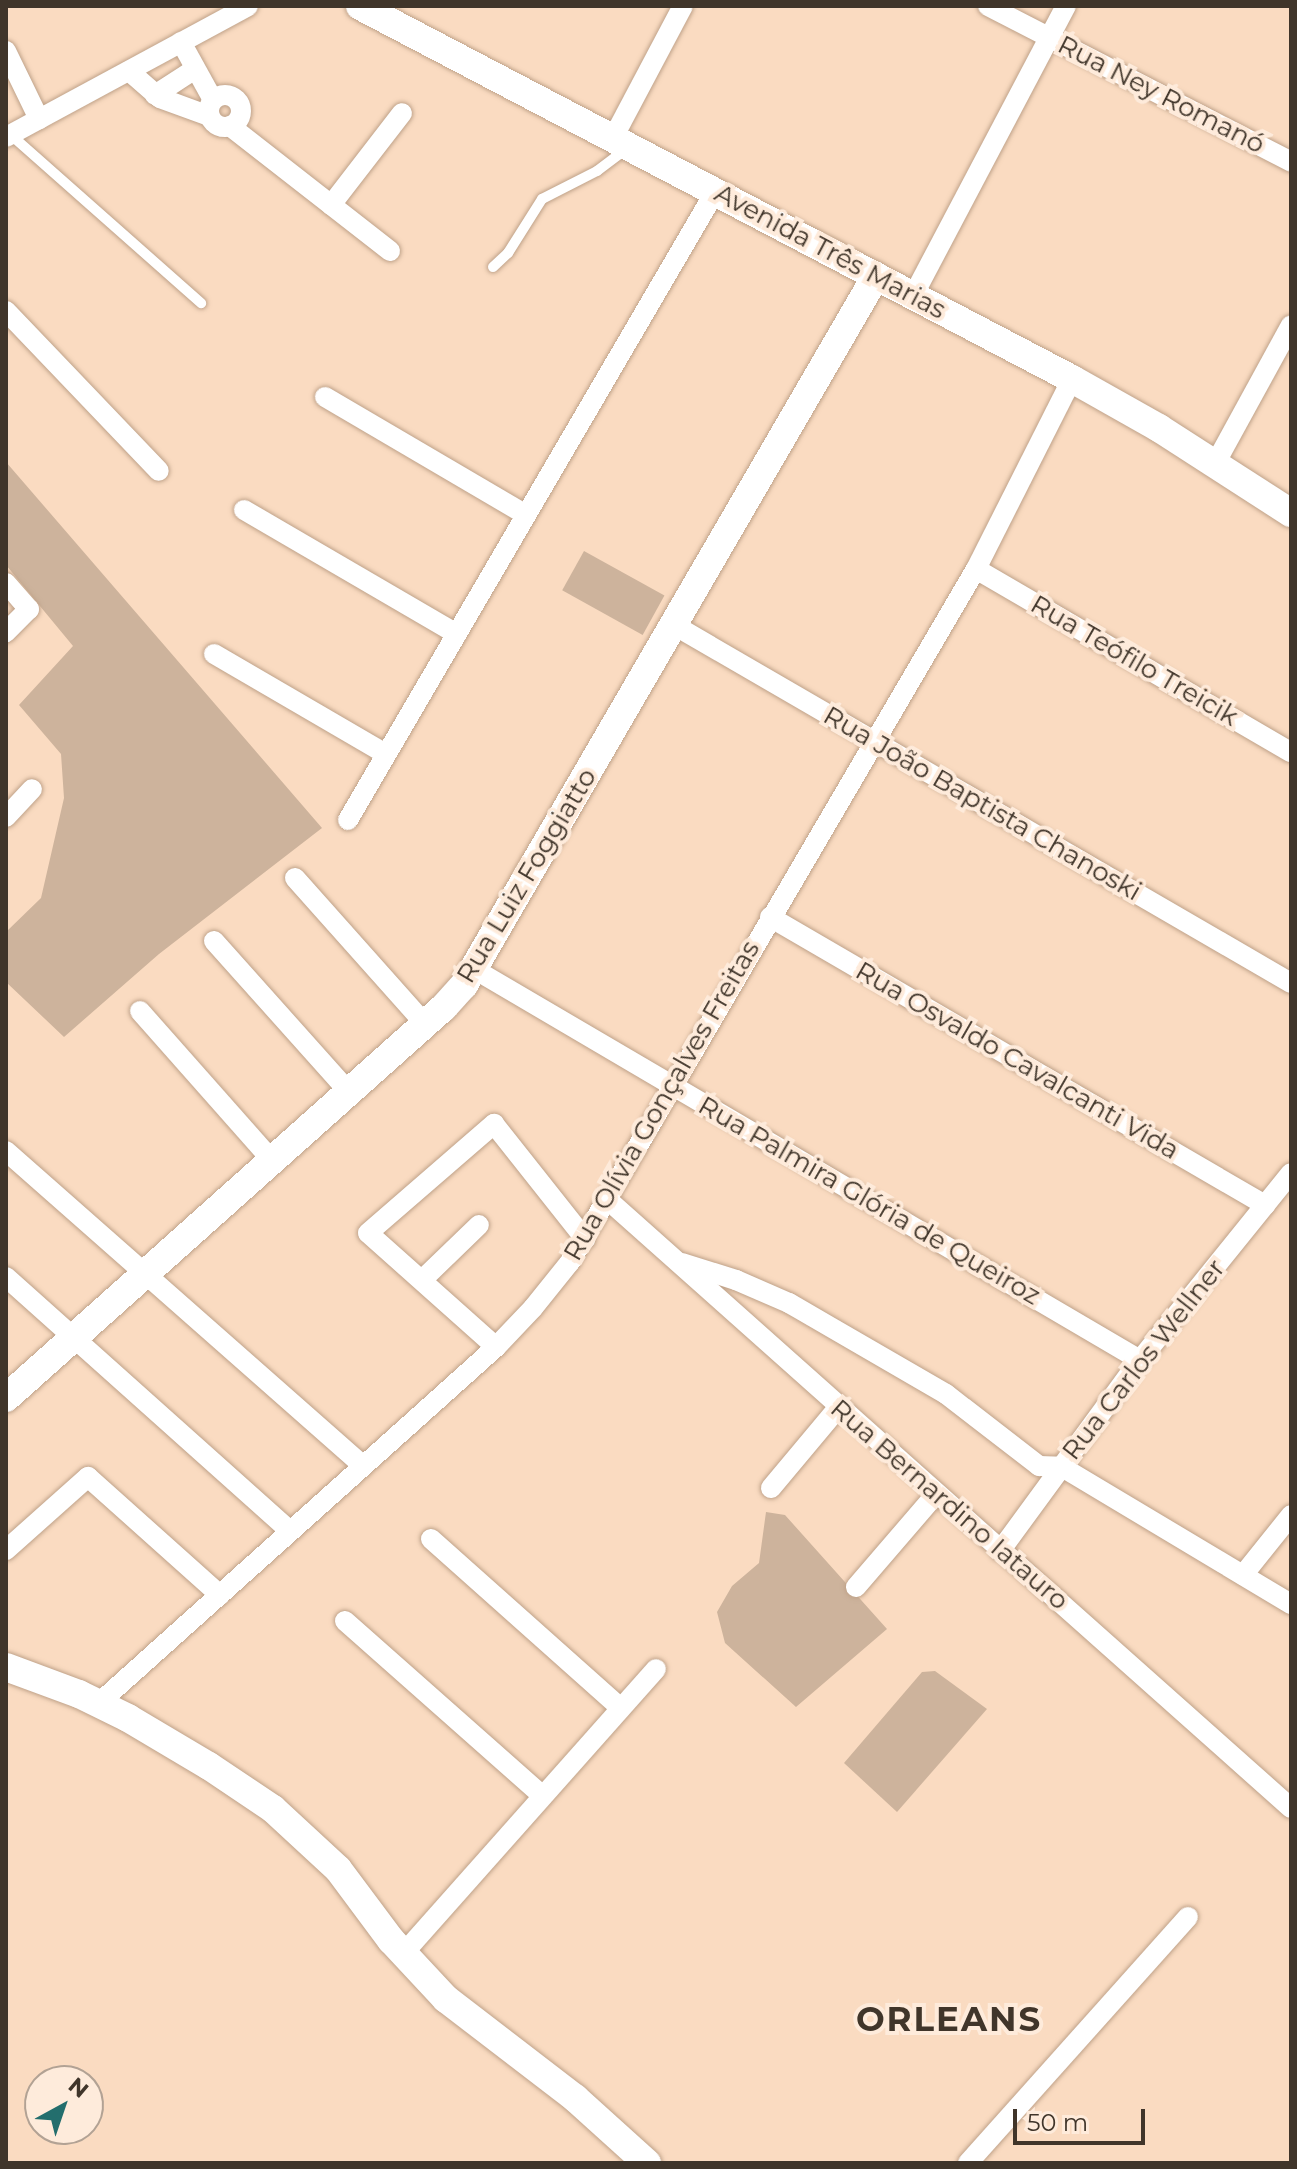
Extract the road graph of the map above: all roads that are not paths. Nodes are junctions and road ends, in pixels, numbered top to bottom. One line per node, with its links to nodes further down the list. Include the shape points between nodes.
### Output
1 (248, 6): 7 (street)
2 (360, 6): 17 (street, Avenida Três Marias)
3 (683, 6): 17 (street)
4 (988, 6): 6 (street, Rua Ney Romanó)
5 (1066, 6): 6 (street)
6 (1050, 37): 18 (street, Rua Ney Romanó); 24 (street)
7 (181, 42): 9 (street); 10 (street)
8 (6, 51): 14 (street)
9 (195, 69): 11 (street); 12 (street)
10 (129, 71): 11 (street); 14 (street)
11 (155, 95): 12 (street)
12 (211, 108): 15 (street, via 217,125); 15 (street, via 224,95 236,99 241,111)
13 (402, 113): 20 (street)
14 (39, 119): 16 (street)
15 (230, 126): 20 (street)
16 (8, 136): 25 (lane)
17 (622, 143): 19 (street, Avenida Três Marias); 22 (lane, via 597,171 542,199)
18 (1291, 162)
19 (715, 192): 23 (street, Avenida Três Marias); 34 (street)
20 (331, 205): 21 (street)
21 (390, 251)
22 (493, 267)
23 (876, 276): 24 (street, Avenida Três Marias); 37 (street, Rua Luiz Foggiatto)
24 (913, 296): 28 (street, Avenida Três Marias)
25 (201, 303)
26 (6, 311): 31 (street)
27 (1291, 325): 30 (street)
28 (1072, 379): 30 (street, Avenida Três Marias); 35 (street, Rua Olívia Gonçalves Freitas)
29 (325, 397): 34 (street)
30 (1215, 464): 33 (street, Avenida Três Marias)
31 (159, 471)
32 (244, 510): 39 (street)
33 (1291, 513)
34 (526, 515): 39 (street)
35 (976, 569): 41 (street, Rua Olívia Gonçalves Freitas); 42 (street, Rua Teófilo Treicik)
36 (6, 583): 38 (street, via 29,609)
37 (674, 625): 41 (street, Rua João Baptista Chanoski); 50 (street, Rua Luiz Foggiatto)
38 (6, 632)
39 (457, 634): 43 (street)
40 (214, 654): 43 (street)
41 (877, 743): 48 (street, Rua Olívia Gonçalves Freitas); 51 (street, Rua João Baptista Chanoski)
42 (1291, 752)
43 (386, 754): 46 (street)
44 (32, 789): 45 (street)
45 (6, 817)
46 (348, 820)
47 (295, 878): 53 (street)
48 (770, 917): 54 (street, Rua Olívia Gonçalves Freitas); 60 (street, Rua Osvaldo Cavalcanti Vida)
49 (214, 941): 55 (street)
50 (474, 969): 53 (street, Rua Luiz Foggiatto, via 455,997); 54 (street, Rua Palmira Glória de Queiroz)
51 (1291, 983)
52 (140, 1011): 57 (street)
53 (425, 1024): 55 (street, Rua Luiz Foggiatto)
54 (672, 1085): 59 (street, Rua Olívia Gonçalves Freitas); 69 (street, Rua Palmira Glória de Queiroz)
55 (349, 1092): 57 (street, Rua Luiz Foggiatto)
56 (6, 1151): 64 (street)
57 (272, 1160): 64 (street, Rua Luiz Foggiatto)
58 (1291, 1173): 60 (street, Rua Carlos Wellner)
59 (608, 1200): 62 (street, Rua Olívia Gonçalves Freitas); 63 (street, Rua Bernardino Iatauro)
60 (1265, 1205): 69 (street, Rua Carlos Wellner)
61 (479, 1225): 66 (street)
62 (585, 1239): 66 (street, via 494,1124 368,1233); 68 (street, Rua Olívia Gonçalves Freitas)
63 (674, 1260): 71 (street, Rua Bernardino Iatauro); 73 (street, via 789,1303 946,1394 1039,1466)
64 (145, 1274): 67 (street, Rua Luiz Foggiatto); 72 (street)
65 (6, 1277): 67 (street)
66 (422, 1280): 68 (street)
67 (74, 1338): 70 (street, Rua Luiz Foggiatto); 77 (street)
68 (496, 1347): 72 (street, Rua Olívia Gonçalves Freitas)
69 (1140, 1360): 73 (street, Rua Carlos Wellner)
70 (6, 1398)
71 (838, 1408): 74 (street); 75 (street, Rua Bernardino Iatauro)
72 (363, 1466): 77 (street, Rua Olívia Gonçalves Freitas)
73 (1062, 1467): 80 (street, Rua Carlos Wellner); 81 (street)
74 (771, 1488)
75 (936, 1494): 80 (street, Rua Bernardino Iatauro); 82 (street)
76 (1291, 1515): 81 (street)
77 (290, 1531): 83 (street, Rua Olívia Gonçalves Freitas)
78 (431, 1539): 89 (street)
79 (6, 1550): 83 (street, via 88,1477)
80 (1000, 1551): 91 (street, Rua Bernardino Iatauro)
81 (1243, 1575): 84 (street)
82 (856, 1587)
83 (220, 1595): 88 (street, Rua Olívia Gonçalves Freitas)
84 (1291, 1604)
85 (345, 1621): 90 (street)
86 (6, 1667): 88 (street)
87 (656, 1669): 89 (street)
88 (99, 1703): 93 (street, via 209,1766 295,1826 338,1869)
89 (621, 1708): 90 (street)
90 (543, 1796): 93 (street)
91 (1291, 1808)
92 (1188, 1917): 95 (street)
93 (403, 1954): 94 (street, via 446,1999 575,2098)
94 (647, 2163)
95 (968, 2163)

